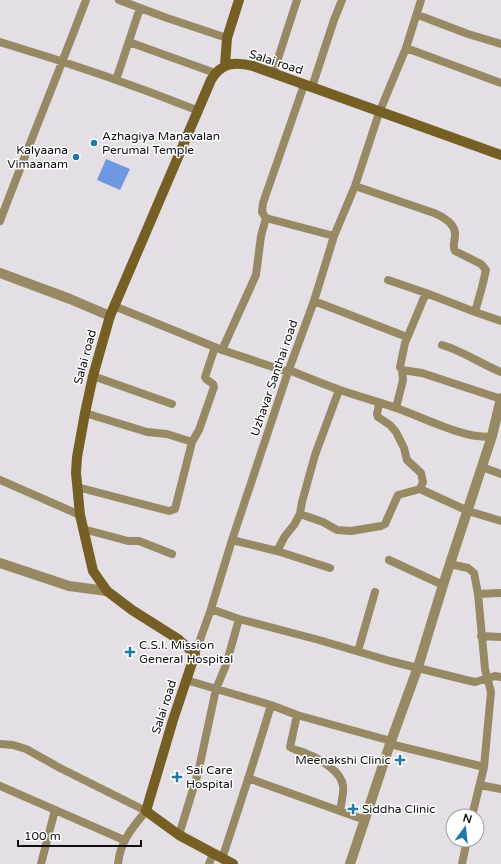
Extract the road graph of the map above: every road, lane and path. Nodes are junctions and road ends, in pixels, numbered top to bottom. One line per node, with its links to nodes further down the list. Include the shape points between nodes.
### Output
1 (86, 0): 14 (street)
2 (118, 0): 7 (street)
3 (239, 0): 9 (main road)
4 (297, 0): 17 (street)
5 (342, 0): 20 (street)
6 (421, 0): 8 (street, Uzhavar Santhai road)
7 (140, 8): 9 (street); 11 (street)
8 (418, 14): 12 (street); 13 (street, Uzhavar Santhai road)
9 (227, 38): 15 (main road)
10 (0, 42): 14 (street)
11 (129, 42): 16 (street); 18 (street)
12 (501, 44)
13 (406, 48): 19 (street); 22 (street, Uzhavar Santhai road)
14 (63, 61): 18 (street); 26 (street, via 28,144)
15 (225, 65): 16 (main road, Salai road); 17 (main road, Salai road, via 245,64)
16 (215, 73): 21 (main road, Salai road)
17 (273, 74): 20 (main road, Salai road)
18 (116, 80): 21 (street)
19 (501, 83)
20 (308, 86): 22 (main road, Salai road); 25 (street, via 263,203 262,212)
21 (198, 111): 32 (main road, Salai road)
22 (379, 112): 23 (main road, Salai road); 24 (street, Uzhavar Santhai road)
23 (501, 155)
24 (355, 186): 27 (street, Uzhavar Santhai road); 33 (street, via 434,212 450,223 455,231 455,251 481,264 486,270)
25 (266, 218): 27 (street); 38 (street, via 260,236 256,275)
26 (0, 221)
27 (334, 236): 31 (street, Uzhavar Santhai road)
28 (0, 273): 34 (street)
29 (388, 280): 30 (street)
30 (426, 294): 33 (street); 36 (street)
31 (314, 302): 36 (street); 40 (street, Uzhavar Santhai road)
32 (114, 306): 34 (main road, Salai road); 38 (street)
33 (475, 312): 35 (street)
34 (110, 316): 42 (main road, Salai road)
35 (501, 321)
36 (407, 338): 39 (street, via 400,367)
37 (442, 345): 41 (street)
38 (219, 348): 40 (street); 50 (street, via 205,377 214,387 199,430)
39 (402, 370): 44 (street, via 422,373); 47 (street, via 403,380)
40 (289, 371): 43 (street); 61 (street, Uzhavar Santhai road)
41 (501, 372)
42 (93, 376): 45 (street); 48 (main road, Salai road)
43 (339, 390): 46 (street); 57 (street, via 315,455)
44 (501, 399): 49 (street)
45 (172, 404)
46 (379, 404): 47 (street); 55 (street, via 378,417 396,432 407,460 421,473 423,482)
47 (396, 408): 49 (street, via 470,434)
48 (84, 413): 50 (street, via 147,432 167,434); 54 (main road, Salai road, via 77,457)
49 (492, 436): 51 (street)
50 (192, 442): 54 (street, via 173,510)
51 (482, 467): 52 (street); 56 (street)
52 (501, 474)
53 (0, 480): 58 (street)
54 (77, 487): 58 (main road, Salai road)
55 (420, 489): 56 (street); 57 (street, via 398,495 385,524 381,526 351,531 337,530)
56 (468, 511): 59 (street); 66 (street)
57 (300, 514): 62 (street)
58 (80, 515): 60 (main road, Salai road)
59 (501, 521)
60 (83, 529): 63 (street, via 128,541 139,541); 69 (main road, Salai road, via 93,571)
61 (232, 540): 62 (street); 73 (street, Uzhavar Santhai road)
62 (277, 551): 67 (street)
63 (172, 554)
64 (389, 560): 68 (street)
65 (0, 563): 69 (street, via 69,586)
66 (450, 564): 68 (street); 72 (street, via 474,572)
67 (330, 568)
68 (443, 585): 79 (street)
69 (107, 591): 78 (main road, Salai road, via 178,639)
70 (375, 592): 77 (street)
71 (501, 592): 72 (street)
72 (478, 594): 75 (street)
73 (211, 609): 74 (street); 78 (street, Uzhavar Santhai road)
74 (239, 619): 77 (street); 83 (street, via 226,665)
75 (481, 636): 76 (street); 81 (street)
76 (501, 637)
77 (358, 651): 79 (street)
78 (195, 654): 82 (main road, Salai road)
79 (418, 667): 81 (street, via 476,682); 86 (street)
80 (501, 677): 81 (street)
81 (488, 678): 88 (street, via 491,692)
82 (186, 680): 83 (street); 95 (main road, Salai road)
83 (216, 689): 84 (street); 98 (street, via 198,773)
84 (271, 705): 85 (street); 89 (street)
85 (298, 715): 86 (street); 96 (street, via 290,747 329,766 338,775 343,784)
86 (391, 742): 88 (street); 97 (street)
87 (0, 744): 95 (street, via 26,749)
88 (484, 767): 90 (street)
89 (248, 778): 96 (street); 102 (street)
90 (480, 785): 92 (street); 93 (street)
91 (0, 786): 94 (street)
92 (501, 789)
93 (474, 808)
94 (55, 810): 99 (street); 103 (street)
95 (146, 811): 98 (main road); 99 (street)
96 (340, 811): 97 (street)
97 (365, 820): 107 (street)
98 (179, 835): 101 (main road)
99 (124, 840): 104 (street)
100 (465, 848): 108 (street)
101 (213, 854): 102 (main road); 105 (street)
102 (222, 859): 106 (main road)
103 (41, 864)
104 (118, 864)
105 (209, 864)
106 (233, 864)
107 (350, 864)
108 (462, 864)

